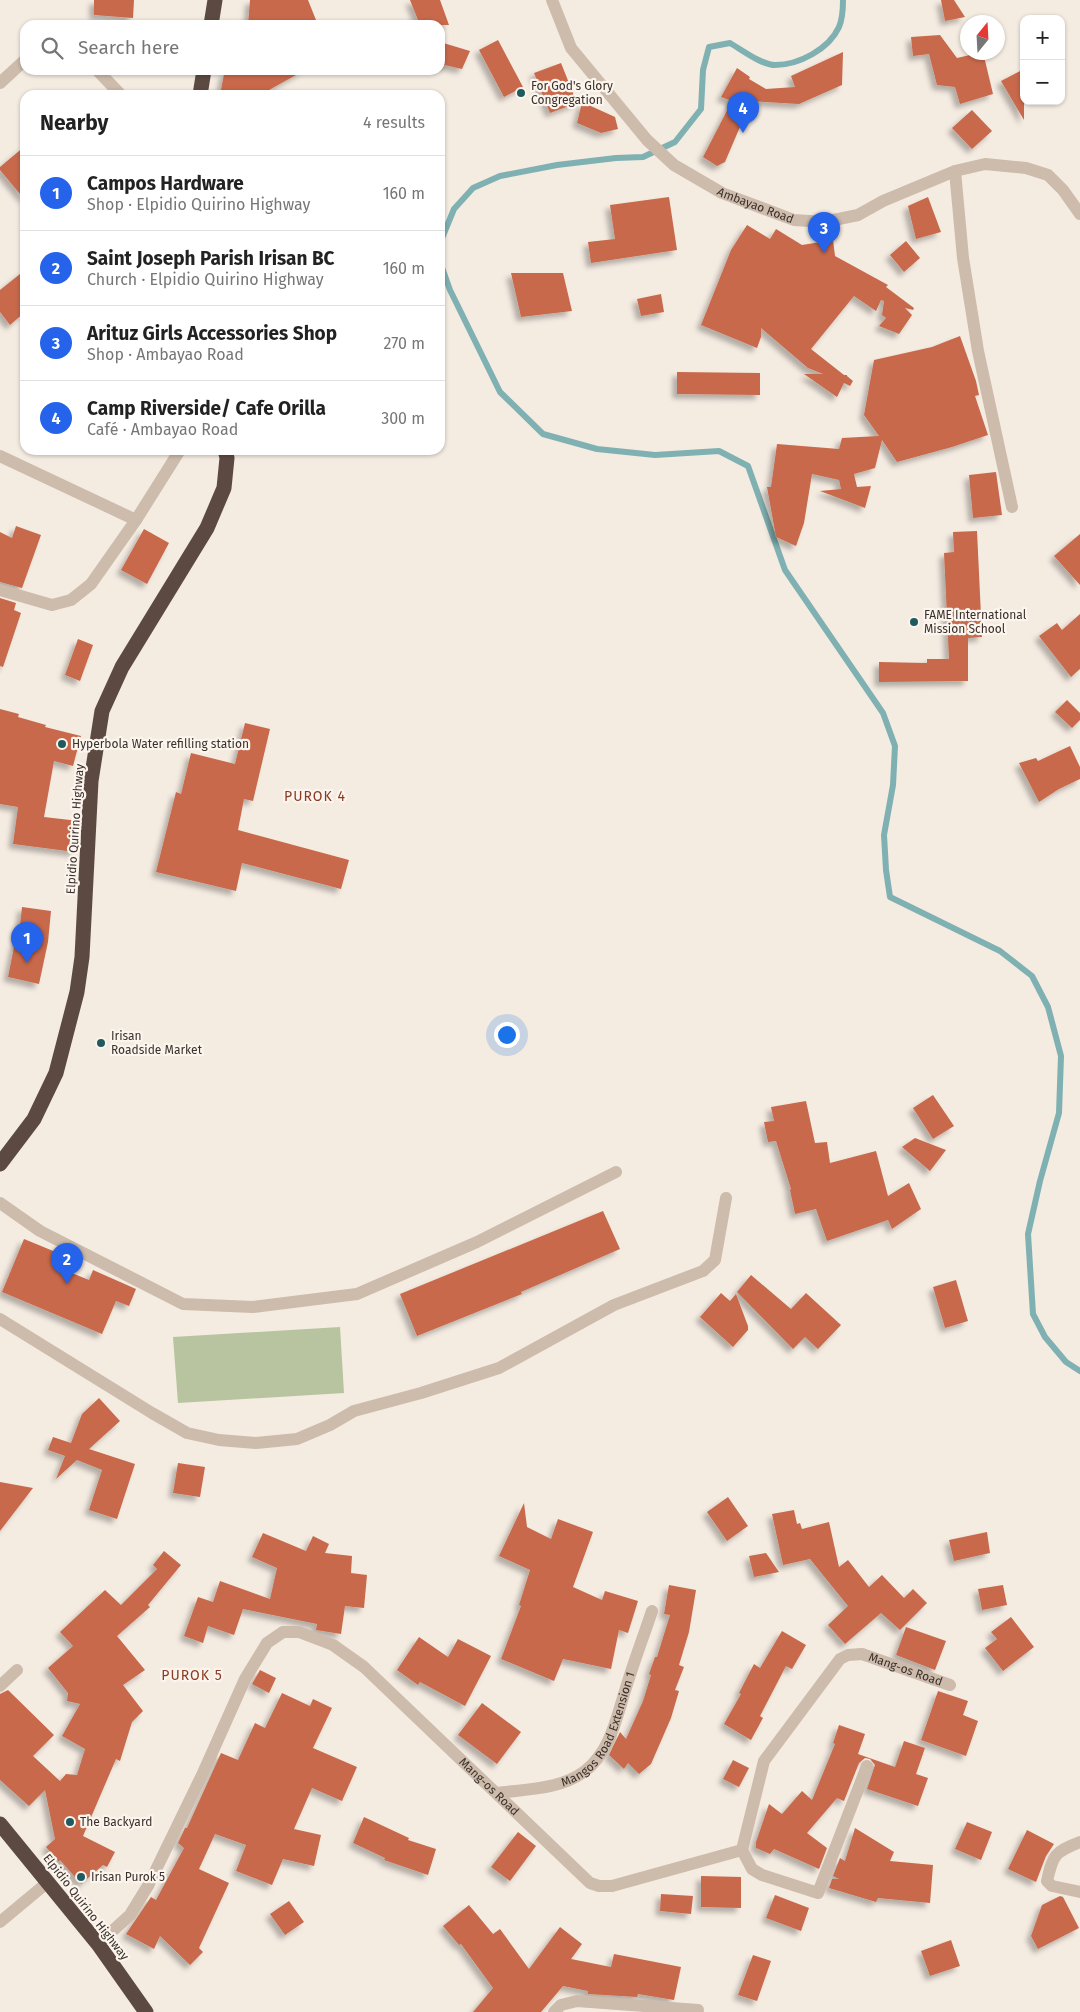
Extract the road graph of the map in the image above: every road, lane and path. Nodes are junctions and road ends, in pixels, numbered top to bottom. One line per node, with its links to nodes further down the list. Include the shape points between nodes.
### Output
1 (215, 0): 3 (highway)
2 (552, 0): 10 (street, Ambayao Road, via 571,48 647,140 674,165 722,193 794,220 824,222 858,215)
3 (212, 20)
4 (20, 65): 7 (street)
5 (102, 75): 8 (street)
6 (203, 75): 9 (highway)
7 (0, 84)
8 (116, 90)
9 (201, 90)
10 (955, 171): 11 (street, Ambayao Road, via 985,164 1026,168 1048,176 1064,190); 15 (street, via 963,258 978,351)
11 (1080, 214)
12 (177, 455): 16 (street)
13 (227, 455): 18 (highway, Elpidio Quirino Highway, via 224,488 207,528 122,667 102,711 91,780 82,957 77,992 56,1073 34,1119)
14 (0, 456): 16 (street)
15 (1012, 507)
16 (136, 520): 17 (street, via 91,584 71,600 52,605)
17 (0, 590)
18 (0, 1164)
19 (616, 1172): 21 (street, via 477,1242 357,1294 253,1307 182,1304 40,1231)
20 (726, 1198): 22 (street, via 715,1260 703,1271 614,1305 499,1368 354,1410 297,1439 256,1443 187,1433)
21 (0, 1203)
22 (0, 1319)
23 (652, 1612): 28 (street, Mangos Road Extension 1, via 615,1726 601,1753 585,1771 560,1784)
24 (17, 1670): 26 (street)
25 (950, 1685): 31 (street, Mang-os Road, via 862,1654 840,1659 764,1761)
26 (0, 1686)
27 (867, 1766): 31 (street, via 818,1893 762,1875 752,1869)
28 (497, 1793): 31 (street, Mang-os Road, via 590,1883 599,1886 612,1886); 35 (street, Mang-os Road, via 364,1667 333,1645 298,1632 283,1632 267,1643 245,1679 149,1884 130,1915)
29 (0, 1824): 32 (highway, Elpidio Quirino Highway)
30 (1080, 1842): 33 (street, via 1059,1850 1047,1881 1052,1886)
31 (742, 1850)
32 (48, 1882): 34 (street); 35 (highway, Elpidio Quirino Highway)
33 (1080, 1892)
34 (0, 1922)
35 (98, 1944): 37 (highway, Elpidio Quirino Highway)
36 (698, 2010): 38 (street, via 577,2001 561,2005)
37 (146, 2012)
38 (554, 2012)

